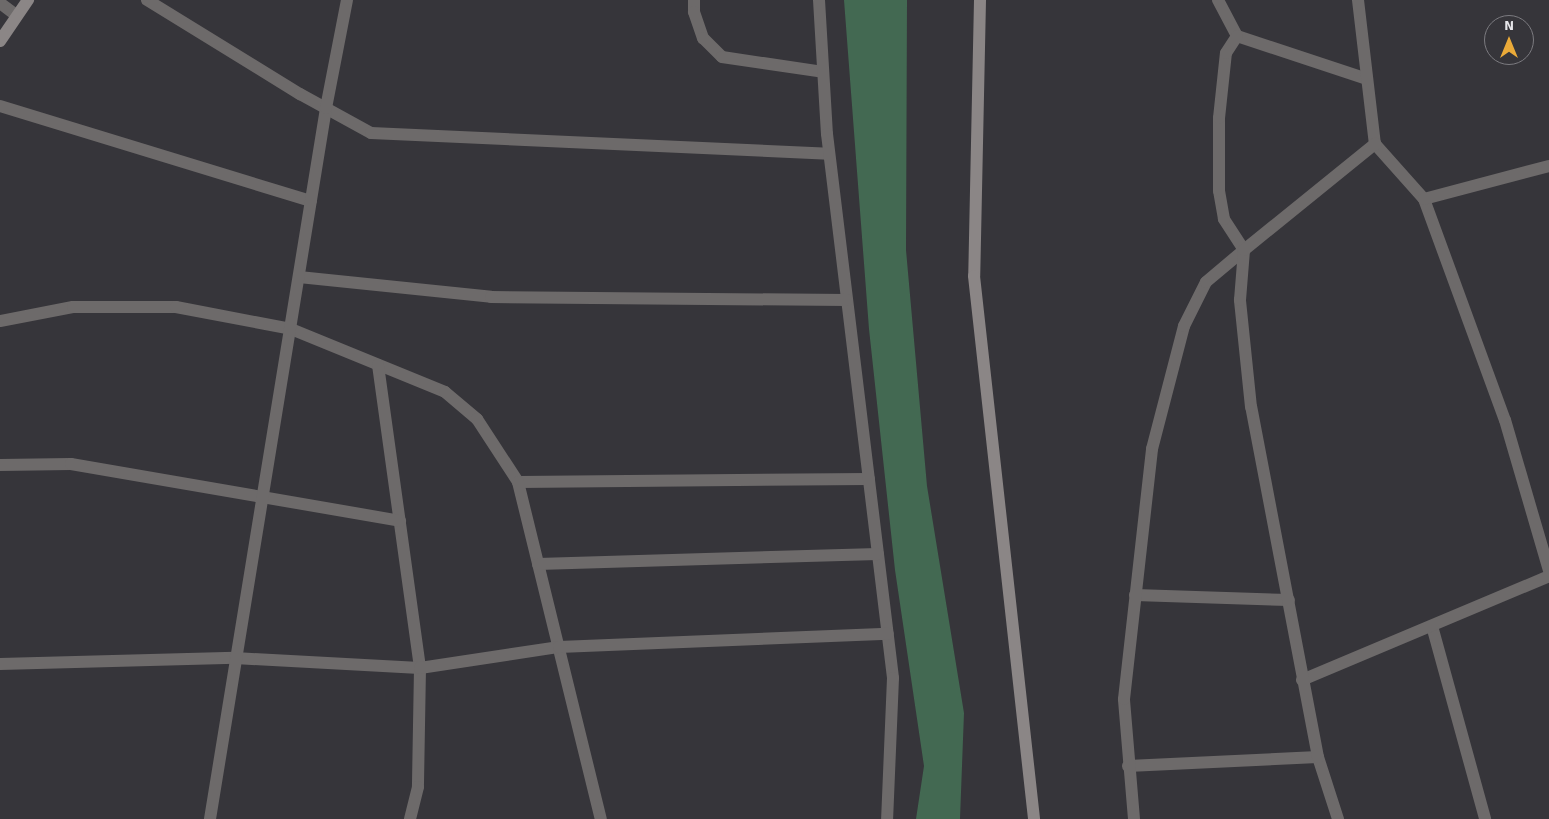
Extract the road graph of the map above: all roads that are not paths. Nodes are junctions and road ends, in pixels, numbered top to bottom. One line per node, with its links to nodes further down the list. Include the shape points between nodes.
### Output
1 (28, 0): 10 (street)
2 (147, 0): 16 (street)
3 (347, 0): 16 (street)
4 (694, 0): 13 (street, via 694,12 703,38 722,56)
5 (820, 0): 13 (street)
6 (980, 0): 52 (street, via 974,276)
7 (1218, 0): 11 (street)
8 (1358, 0): 14 (street)
9 (0, 3): 10 (street)
10 (17, 16): 12 (street)
11 (1238, 36): 14 (street); 22 (street, via 1226,53 1219,118 1219,191 1224,219)
12 (0, 42)
13 (824, 72): 18 (street)
14 (1368, 79): 17 (street)
15 (0, 106): 21 (street)
16 (326, 108): 18 (street, via 371,133); 21 (street)
17 (1375, 144): 20 (street); 22 (street)
18 (829, 154): 24 (street)
19 (1549, 166): 20 (street)
20 (1424, 199): 35 (street, via 1506,420)
21 (311, 201): 23 (street)
22 (1244, 250): 37 (street, via 1206,282 1184,326 1152,449); 38 (street, via 1240,300 1251,407)
23 (299, 277): 24 (street, via 492,297); 26 (street)
24 (847, 300): 29 (street)
25 (0, 321): 26 (street, via 73,307 176,307)
26 (290, 328): 27 (street); 31 (street)
27 (378, 365): 30 (street, via 445,392 477,419); 32 (street)
28 (0, 465): 31 (street, via 71,464)
29 (869, 479): 30 (street); 33 (street)
30 (518, 482): 34 (street)
31 (261, 499): 32 (street); 42 (street)
32 (400, 521): 44 (street)
33 (878, 554): 34 (street); 40 (street)
34 (538, 564): 41 (street)
35 (1549, 570)
36 (1549, 576): 39 (street)
37 (1135, 595): 38 (street); 47 (street, via 1124,698)
38 (1289, 600): 45 (street)
39 (1432, 626): 45 (street); 55 (street)
40 (888, 634): 41 (street); 51 (street, via 893,678)
41 (559, 647): 44 (street); 50 (street)
42 (235, 658): 43 (street); 44 (street); 48 (street)
43 (0, 664)
44 (420, 668): 49 (street, via 418,787)
45 (1302, 680): 46 (street)
46 (1318, 757): 47 (street); 54 (street)
47 (1128, 766): 53 (street)
48 (210, 819)
49 (410, 819)
50 (601, 819)
51 (887, 819)
52 (1034, 819)
53 (1134, 819)
54 (1338, 819)
55 (1485, 819)

